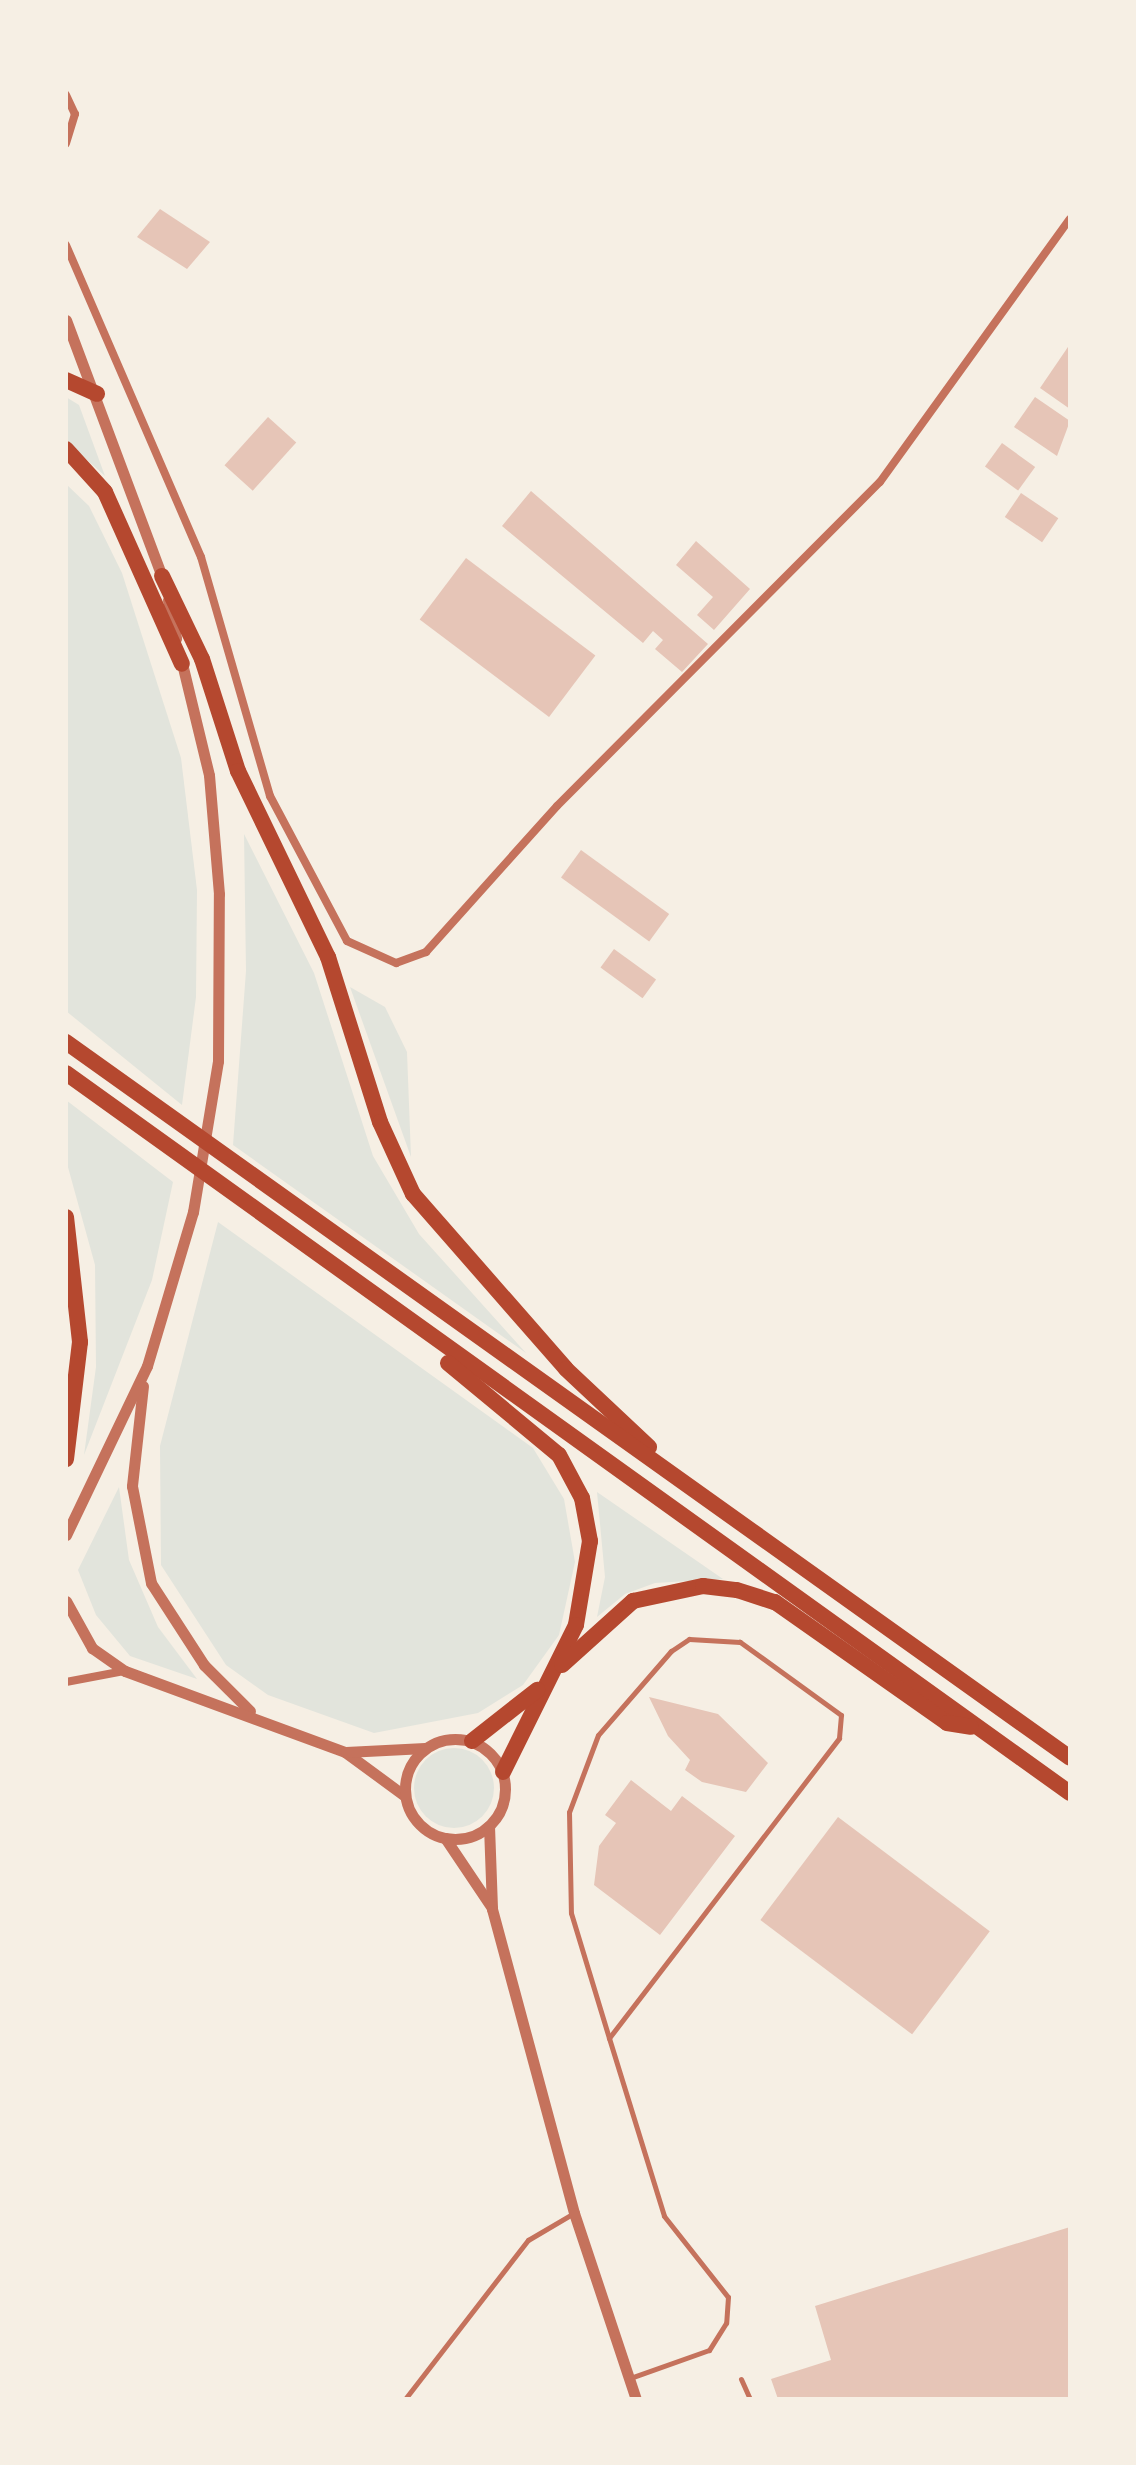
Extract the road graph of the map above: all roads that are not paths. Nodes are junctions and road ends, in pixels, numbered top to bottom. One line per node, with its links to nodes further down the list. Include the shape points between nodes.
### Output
1 (66, 95): 2 (street, via 75,114)
2 (66, 144)
3 (1070, 219): 4 (street, via 880,482 557,806 426,952 396,963 347,941 270,796 201,557)
4 (66, 245)
5 (66, 320): 7 (street)
6 (66, 380): 7 (highway)
7 (97, 394): 9 (street)
8 (66, 449): 10 (highway, via 105,492)
9 (162, 576): 10 (street); 17 (highway, via 202,659 238,771 328,957 380,1122 413,1194 566,1369)
10 (182, 664): 15 (street, via 209,775 219,894 215,1084 193,1212)
11 (66, 1042): 17 (highway)
12 (66, 1073): 14 (highway)
13 (66, 1217): 16 (highway, via 80,1342)
14 (354, 1285): 22 (highway, via 559,1455 582,1498 588,1583); 24 (highway)
15 (147, 1366): 18 (street); 23 (street, via 132,1486 151,1583 204,1665)
16 (66, 1459)
17 (709, 1503): 28 (highway)
18 (66, 1535)
19 (66, 1601): 20 (street, via 92,1648)
20 (125, 1671): 21 (street); 23 (street)
21 (66, 1682)
22 (546, 1682): 24 (highway, via 633,1601 703,1586 775,1602 947,1723); 25 (highway); 29 (highway)
23 (254, 1714): 27 (street)
24 (976, 1728): 30 (highway)
25 (472, 1741): 26 (street); 29 (street)
26 (425, 1748): 27 (street); 31 (street, via 409,1769)
27 (345, 1752): 31 (street)
28 (1070, 1758)
29 (503, 1772): 32 (street, via 504,1801)
30 (1070, 1793)
31 (405, 1796): 33 (street, via 418,1823)
32 (489, 1826): 33 (street); 34 (street)
33 (445, 1838): 34 (street)
34 (492, 1909): 36 (street)
35 (609, 2038): 35 (lane, via 571,1913 567,1853 577,1779 598,1735 671,1651 689,1639 740,1642 841,1715 839,1738); 37 (lane, via 664,2216 716,2273 729,2310 709,2350)
36 (574, 2213): 37 (street); 39 (lane, via 528,2240)
37 (629, 2379): 40 (street)
38 (741, 2379): 41 (lane)
39 (405, 2399)
40 (636, 2399)
41 (750, 2399)

